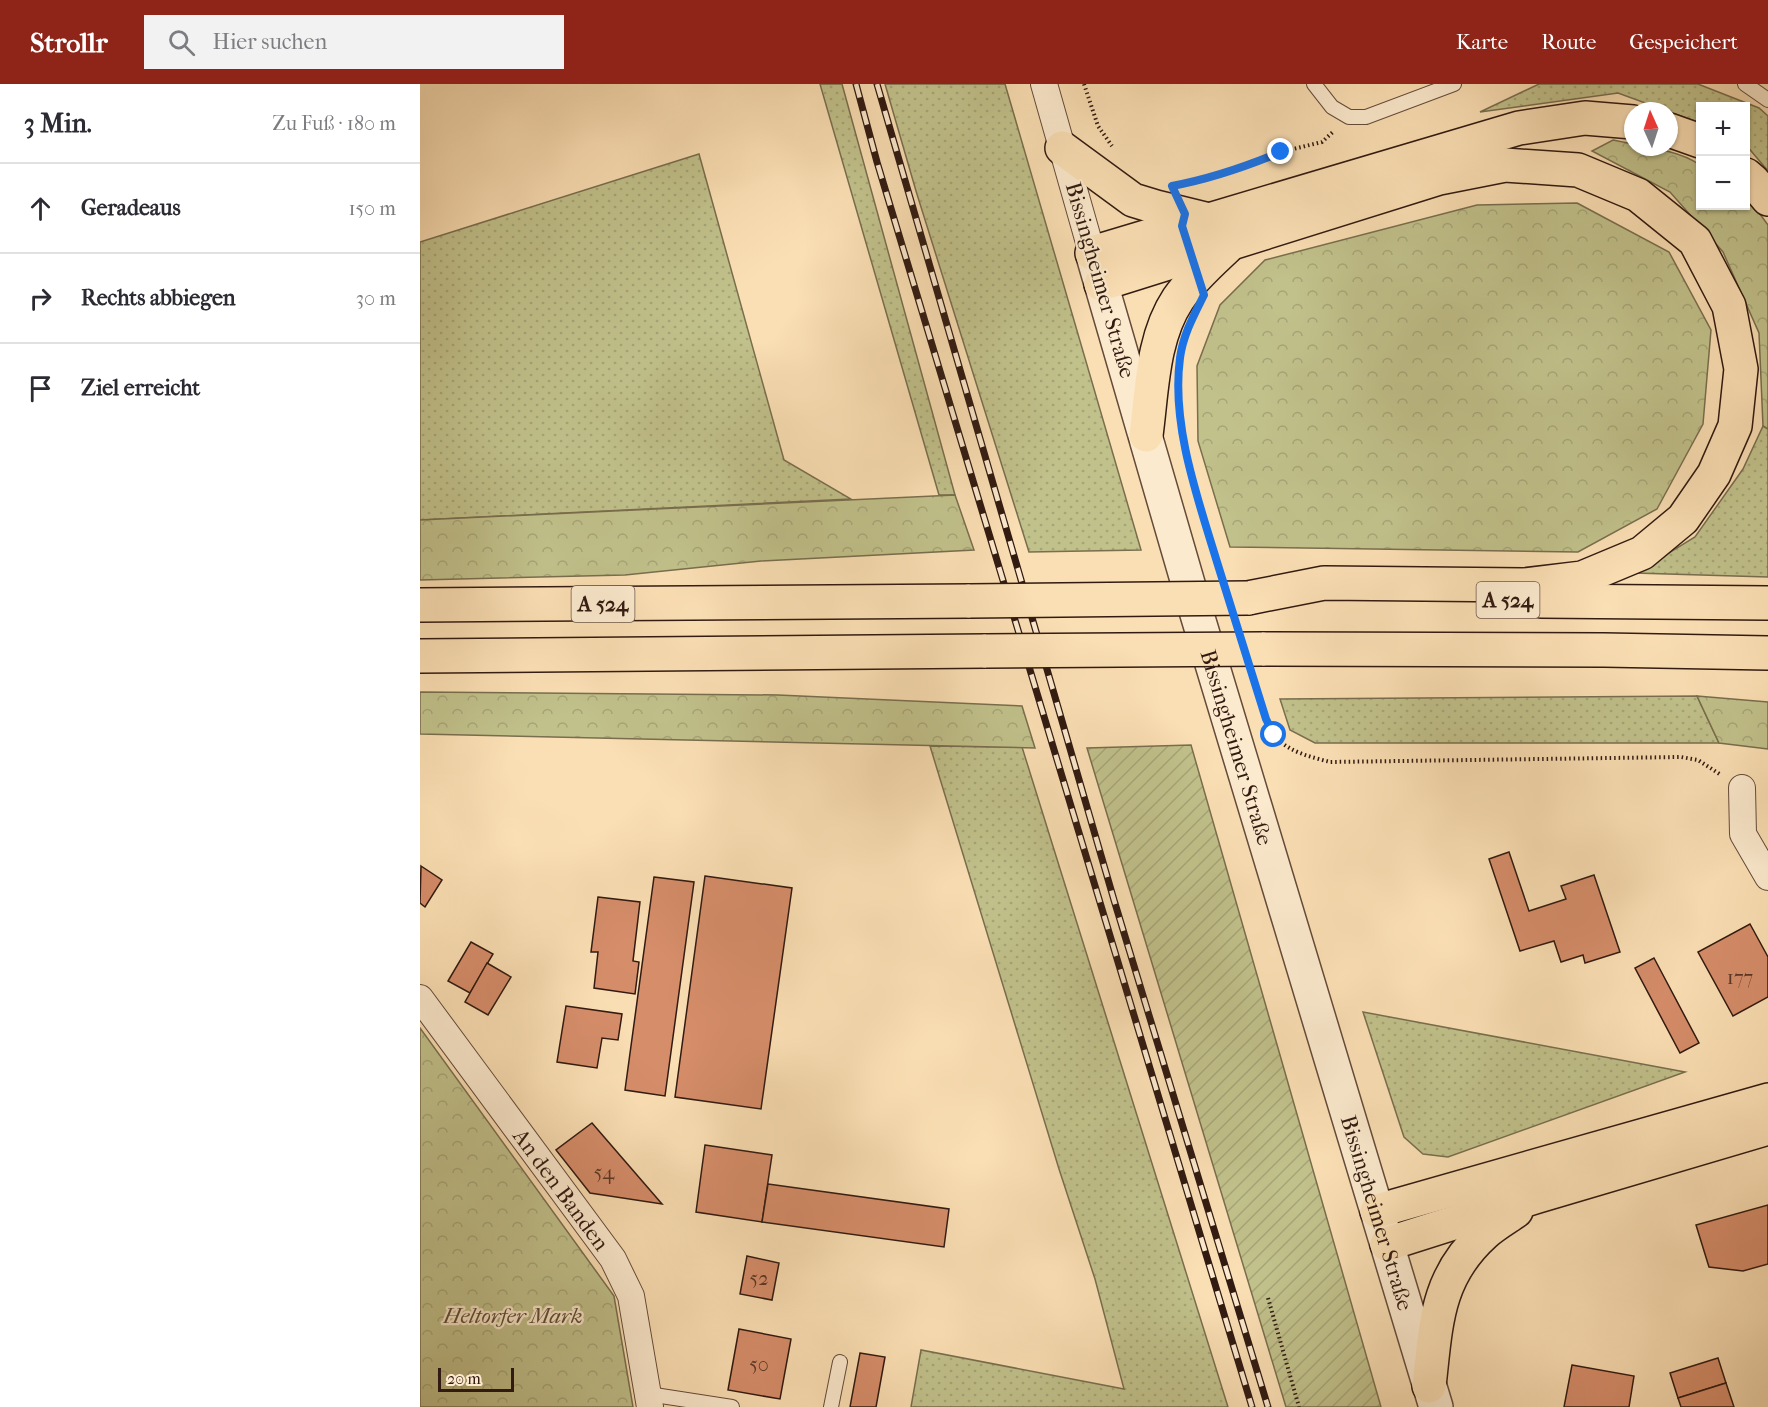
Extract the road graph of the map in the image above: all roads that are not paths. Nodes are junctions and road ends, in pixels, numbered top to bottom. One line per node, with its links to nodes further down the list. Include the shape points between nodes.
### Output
1 (1044, 84): 9 (street, Bissingheimer Straße)
2 (1314, 84): 3 (lane, via 1332,107 1349,117 1366,117)
3 (1454, 84)
4 (1745, 84): 5 (lane)
5 (1768, 99)
6 (1624, 121): 12 (highway, via 1585,118 1519,128)
7 (1678, 133): 8 (highway)
8 (1696, 139)
9 (1062, 148): 12 (highway, via 1133,200); 13 (street, Bissingheimer Straße)
10 (1750, 178): 11 (highway)
11 (1768, 199)
12 (1208, 226): 13 (highway, via 1182,226); 14 (highway, via 1191,257); 15 (highway, via 1166,323 1156,357); 16 (highway, via 1505,165 1578,170 1638,195 1695,241 1729,306 1741,369 1736,426 1714,474 1683,519 1642,553 1582,578 1524,585 1324,583)
13 (1092, 253): 14 (street, Bissingheimer Straße)
14 (1101, 284): 15 (street, Bissingheimer Straße)
15 (1146, 435): 29 (street, Bissingheimer Straße)
16 (1248, 598): 17 (highway, A 524); 18 (highway, A 524, bridge)
17 (1768, 603)
18 (420, 605)
19 (1604, 650): 20 (highway, A 524); 21 (highway, A 524, bridge, via 1257,661 986,651); 22 (highway, via 1637,670)
20 (1768, 653)
21 (420, 656)
22 (1768, 676)
23 (1742, 788): 24 (street, via 1743,834)
24 (1768, 877)
25 (420, 998): 33 (street, An den Banden, via 613,1259 631,1296)
26 (1768, 1100): 29 (highway)
27 (1768, 1128): 28 (highway)
28 (1538, 1196): 30 (highway); 32 (highway, via 1486,1232 1462,1258 1446,1286 1436,1324)
29 (1377, 1211): 30 (street, Bissingheimer Straße)
30 (1387, 1244): 32 (street, Bissingheimer Straße)
31 (840, 1362): 35 (lane)
32 (1432, 1396)
33 (649, 1401): 34 (lane)
34 (732, 1407)
35 (831, 1407)

